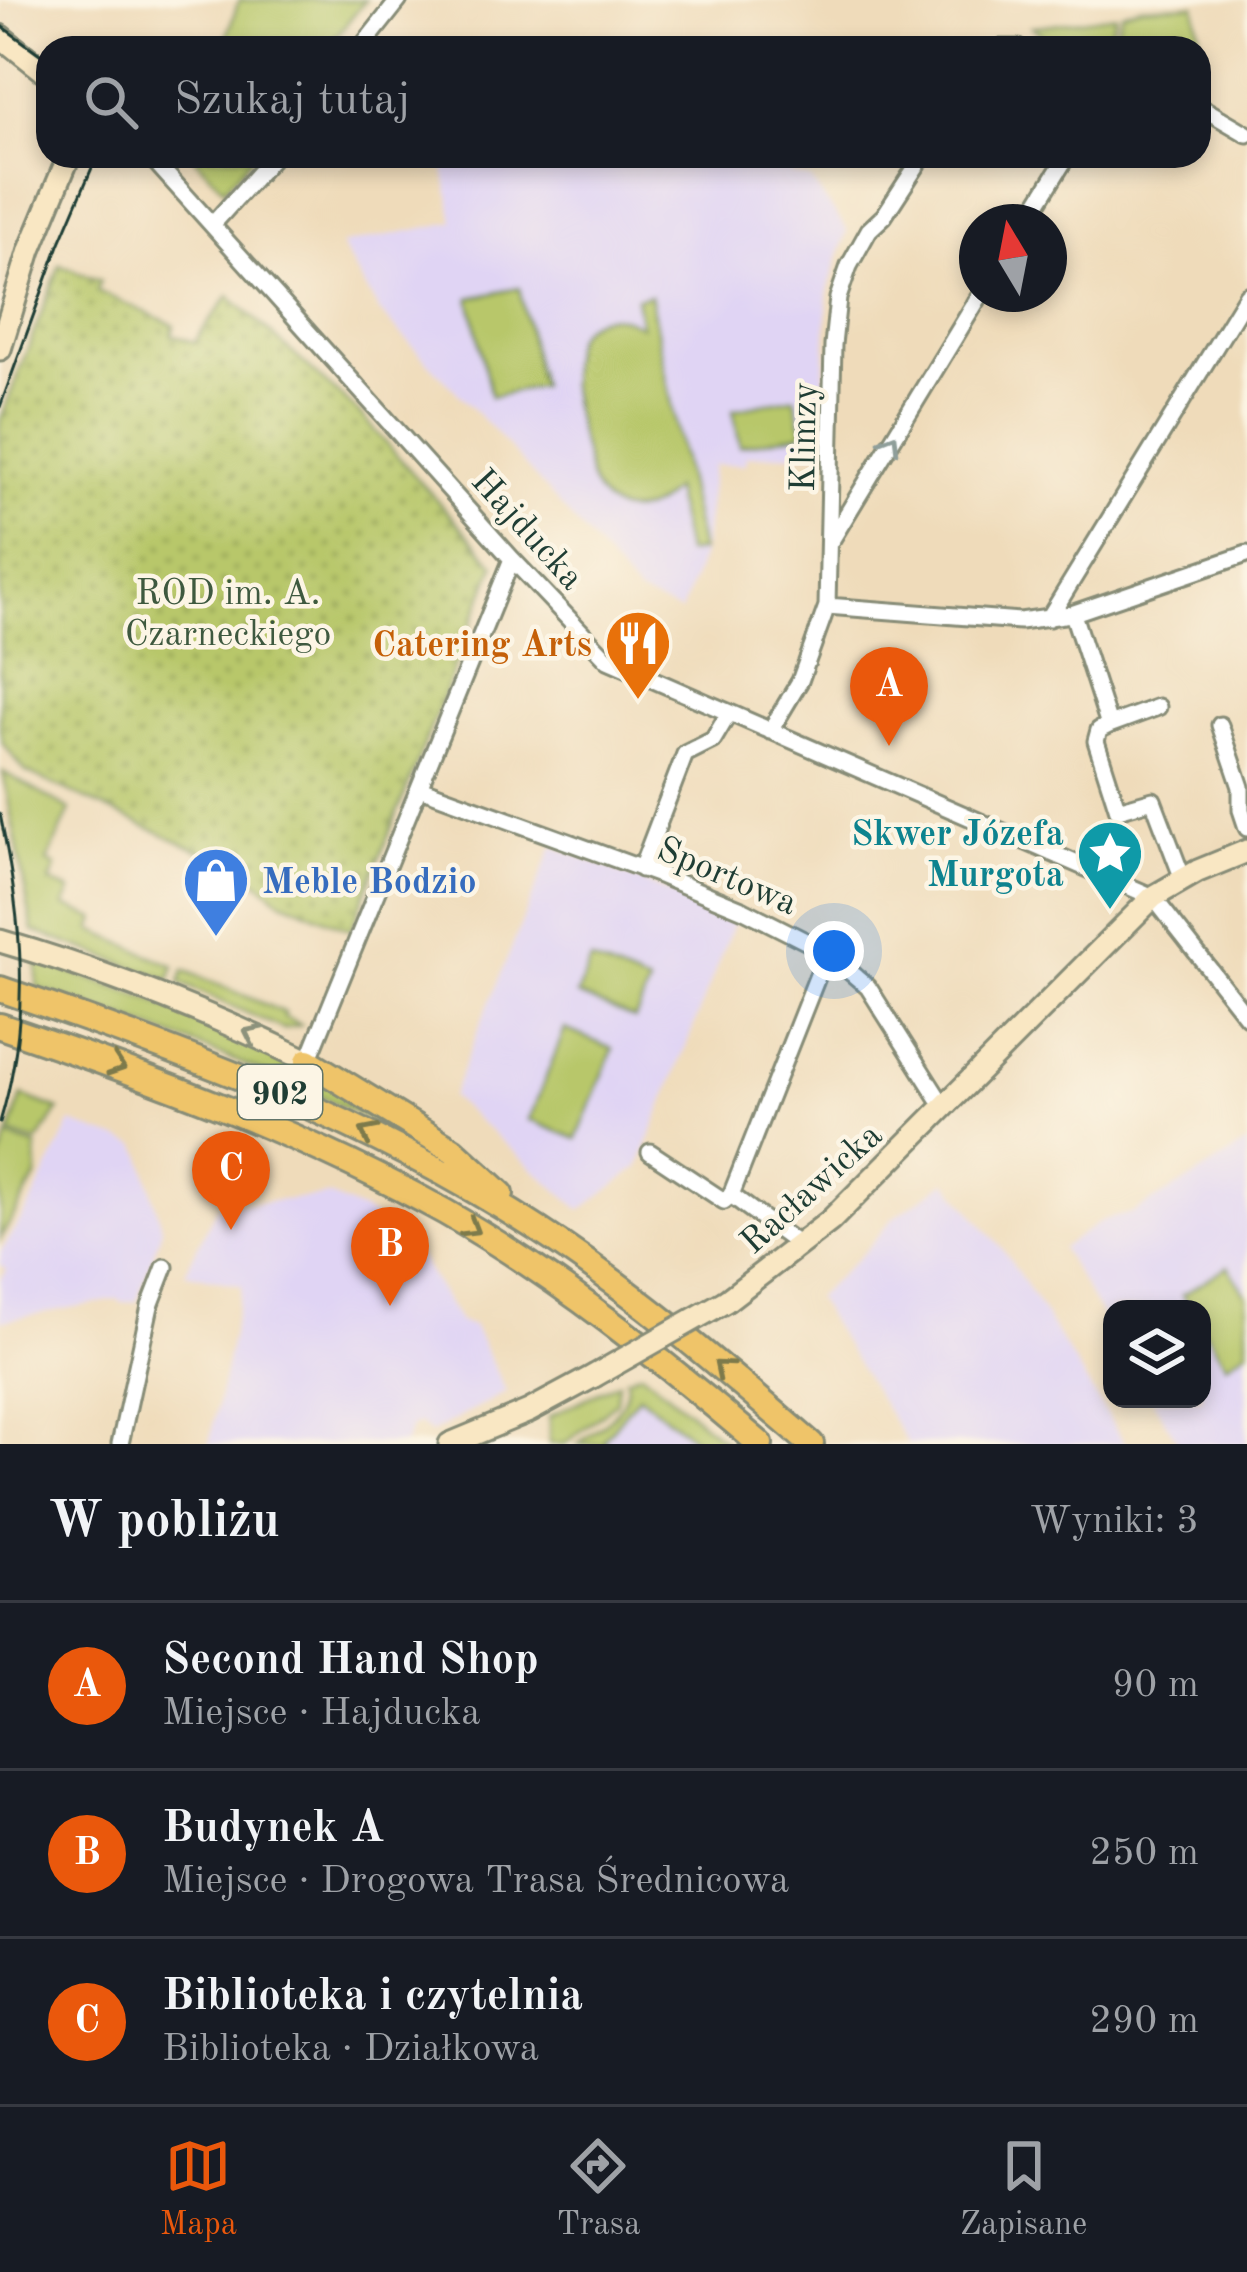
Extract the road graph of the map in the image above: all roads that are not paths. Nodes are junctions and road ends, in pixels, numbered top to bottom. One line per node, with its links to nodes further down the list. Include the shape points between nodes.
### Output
1 (399, 0): 3 (street)
2 (0, 36): 4 (street)
3 (370, 36)
4 (36, 64)
5 (1211, 113): 6 (street)
6 (1247, 134)
7 (64, 168): 16 (street)
8 (161, 168): 13 (street, Hajducka)
9 (263, 168): 13 (street)
10 (915, 168): 17 (street, Klimzy, via 869,230 838,298)
11 (1059, 168): 12 (street)
12 (1037, 204)
13 (212, 225): 19 (street, Hajducka)
14 (1247, 295): 22 (street)
15 (971, 312): 17 (street, one-way to 15)
16 (0, 349)
17 (830, 542): 20 (street, Klimzy)
18 (1247, 554): 21 (street)
19 (512, 559): 24 (street, Hajducka, via 608,660); 28 (street)
20 (826, 606): 22 (street); 27 (street, Klimzy, via 800,680)
21 (1072, 614): 22 (street); 25 (street)
22 (1048, 618)
23 (1158, 707): 25 (street)
24 (729, 713): 27 (street, Hajducka); 31 (street, via 713,740 685,754)
25 (1108, 725): 32 (street, via 1096,741 1118,810 1153,800)
26 (1220, 725): 29 (street)
27 (770, 731): 33 (street, Hajducka)
28 (420, 788): 31 (street, Sportowa); 39 (street)
29 (1247, 828)
30 (1247, 851): 32 (street, Racławicka)
31 (640, 869): 35 (street, Sportowa)
32 (1183, 879): 33 (street, Racławicka)
33 (1153, 897): 37 (street); 40 (street, Racławicka)
34 (0, 941): 39 (street, one-way to 34, via 140,987)
35 (827, 952): 40 (street, Sportowa, via 868,987); 42 (street)
36 (0, 989): 43 (main road, 902, one-way to 36, via 315,1106)
37 (1247, 1017)
38 (2, 1027): 48 (main road, 902, one-way to 48, via 196,1095 406,1191 596,1311)
39 (308, 1061): 43 (main road, via 453,1150)
40 (944, 1107): 44 (street, Racławicka)
41 (650, 1152): 42 (street, via 724,1201)
42 (731, 1195): 44 (street)
43 (543, 1232): 49 (main road, 902, one-way to 43)
44 (800, 1246): 47 (street, Racławicka, bridge, via 725,1301 594,1376)
45 (165, 1267): 46 (street)
46 (120, 1444)
47 (450, 1444)
48 (760, 1444)
49 (812, 1444)

